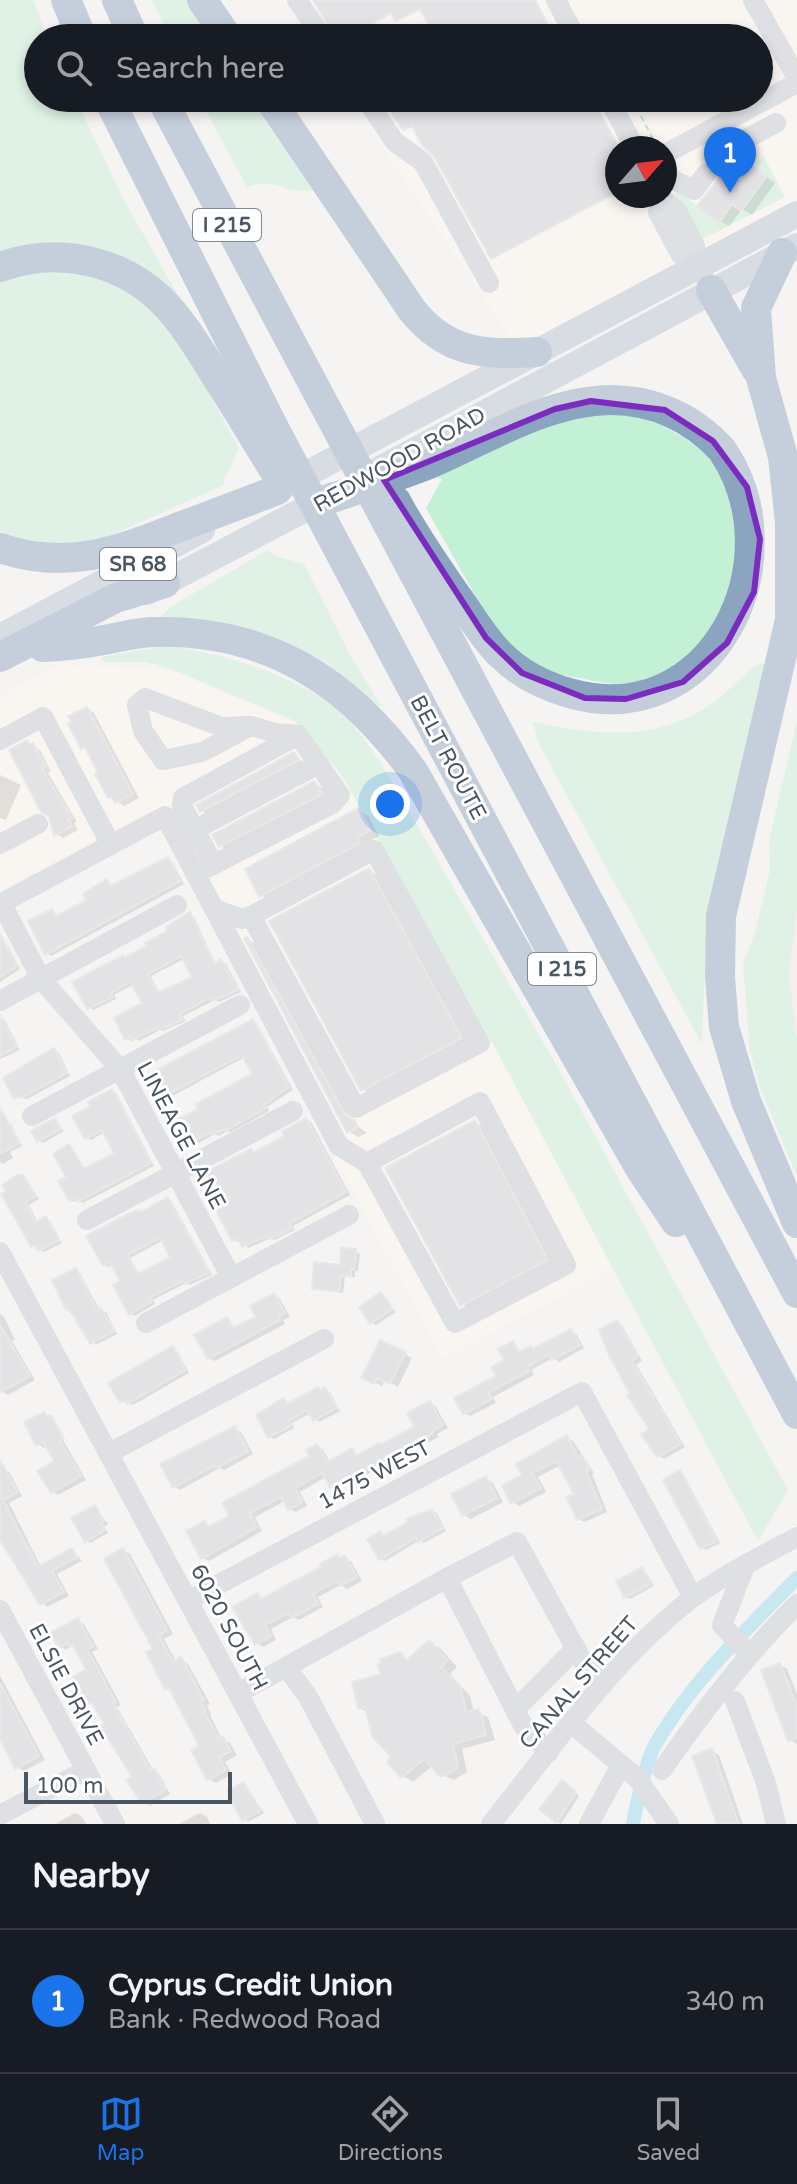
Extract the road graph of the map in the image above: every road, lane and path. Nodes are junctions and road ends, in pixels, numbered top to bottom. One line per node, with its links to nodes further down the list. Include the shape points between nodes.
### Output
1 (66, 0): 7 (highway)
2 (117, 0): 8 (highway)
3 (202, 0): 9 (highway)
4 (297, 0): 10 (street)
5 (556, 0): 11 (street)
6 (753, 0): 12 (street)
7 (76, 24)
8 (128, 24)
9 (218, 24)
10 (313, 24)
11 (569, 24)
12 (766, 24)
13 (773, 37): 14 (street)
14 (797, 81): 15 (street)
15 (773, 94)
16 (115, 112): 38 (highway, I 215)
17 (168, 112): 41 (highway, I 215, via 294,351)
18 (278, 112): 36 (highway, via 430,330 473,351)
19 (375, 112): 35 (street, via 395,142 423,162)
20 (616, 112): 24 (street)
21 (741, 112): 26 (street)
22 (641, 116): 25 (path)
23 (776, 123): 27 (street)
24 (629, 136)
25 (652, 136)
26 (677, 147)
27 (722, 155)
28 (706, 174): 29 (street, via 694,190)
29 (677, 182)
30 (659, 208): 34 (street, via 681,255)
31 (797, 214): 34 (main road, REDWOOD ROAD / SR 68)
32 (790, 249): 34 (main road, REDWOOD ROAD / SR 68); 37 (highway, via 756,308)
33 (0, 267): 38 (highway, via 72,258 107,266 140,282 183,325)
34 (701, 272): 36 (main road, REDWOOD ROAD / SR 68); 37 (highway); 40 (main road, REDWOOD ROAD / SR 68)
35 (489, 283)
36 (537, 352): 39 (main road, REDWOOD ROAD / SR 68)
37 (761, 378): 71 (highway, via 783,457 790,522 790,620 721,916 720,977 724,1027 746,1101)
38 (264, 432): 77 (highway, BELT ROUTE / I 215, via 407,678)
39 (277, 490): 42 (highway, via 89,557 44,559); 44 (main road, REDWOOD ROAD / SR 68)
40 (321, 502): 41 (highway, via 426,465 555,409 591,401 629,401 681,417 726,455 754,505 760,556 747,611 715,657 667,689 606,700 561,691 522,673 486,638); 43 (main road, REDWOOD ROAD / SR 68)
41 (401, 528): 74 (highway, I 215)
42 (0, 548)
43 (165, 583): 45 (main road, REDWOOD ROAD / SR 68); 46 (highway, via 116,598)
44 (0, 637)
45 (43, 647): 47 (main road, REDWOOD ROAD / SR 68); 77 (highway, via 151,632 215,635 265,649 309,671 371,719 413,771 641,1170)
46 (0, 657)
47 (0, 671)
48 (251, 726): 48 (street, via 222,727 145,698 137,705 143,731 163,760 202,752); 49 (street)
49 (298, 735): 51 (street); 53 (street, via 183,798)
50 (0, 740): 55 (street, via 43,717)
51 (319, 764): 53 (street); 56 (street, via 340,795 332,804)
52 (38, 824): 54 (street)
53 (194, 830): 56 (street)
54 (0, 844)
55 (111, 845): 56 (street, via 165,816); 57 (street)
56 (204, 869): 59 (street)
57 (1, 904): 61 (street, LINEAGE LANE)
58 (177, 905): 61 (street)
59 (214, 909): 60 (street, via 242,919); 67 (street, via 339,1146)
60 (251, 916): 60 (street, via 374,850 480,1043 356,1108)
61 (41, 979): 62 (street); 64 (street, LINEAGE LANE)
62 (0, 1001)
63 (240, 1005): 64 (street)
64 (120, 1069): 66 (street); 68 (street, LINEAGE LANE)
65 (293, 1111): 68 (street)
66 (32, 1116)
67 (367, 1163): 67 (street, via 480,1102 566,1265 455,1323)
68 (175, 1173): 70 (street); 73 (street, LINEAGE LANE)
69 (349, 1215): 73 (street)
70 (87, 1220)
71 (797, 1223)
72 (0, 1252): 79 (street, 6020 SOUTH)
73 (231, 1277): 75 (street)
74 (797, 1293)
75 (146, 1323)
76 (324, 1339): 79 (street)
77 (781, 1384): 78 (highway, BELT ROUTE / I 215)
78 (797, 1414)
79 (109, 1453): 84 (street, 6020 SOUTH)
80 (797, 1537): 81 (street, CANAL STREET)
81 (745, 1566): 83 (street, CANAL STREET); 87 (street, via 722,1625)
82 (447, 1578): 88 (street, via 517,1542); 89 (street); 93 (street)
83 (693, 1597): 84 (street, 1475 WEST, via 582,1392); 90 (street, CANAL STREET)
84 (189, 1600): 91 (street, 6020 SOUTH)
85 (797, 1604): 87 (street)
86 (2, 1619): 97 (street, ELSIE DRIVE)
87 (741, 1646): 98 (street)
88 (576, 1648): 90 (street, via 587,1669); 93 (street)
89 (286, 1667): 91 (street); 103 (street, via 307,1695)
90 (604, 1684): 94 (street, CANAL STREET)
91 (238, 1693): 101 (street, 6020 SOUTH)
92 (735, 1701): 106 (street)
93 (515, 1710): 95 (street)
94 (571, 1723): 95 (street, CANAL STREET); 96 (street)
95 (549, 1752): 104 (street, CANAL STREET)
96 (621, 1765): 100 (street, via 637,1778); 105 (street)
97 (86, 1770): 99 (street); 102 (street, ELSIE DRIVE)
98 (662, 1770)
99 (0, 1815)
100 (667, 1821)
101 (306, 1823)
102 (115, 1824)
103 (375, 1824)
104 (491, 1824)
105 (589, 1824)
106 (776, 1824)

